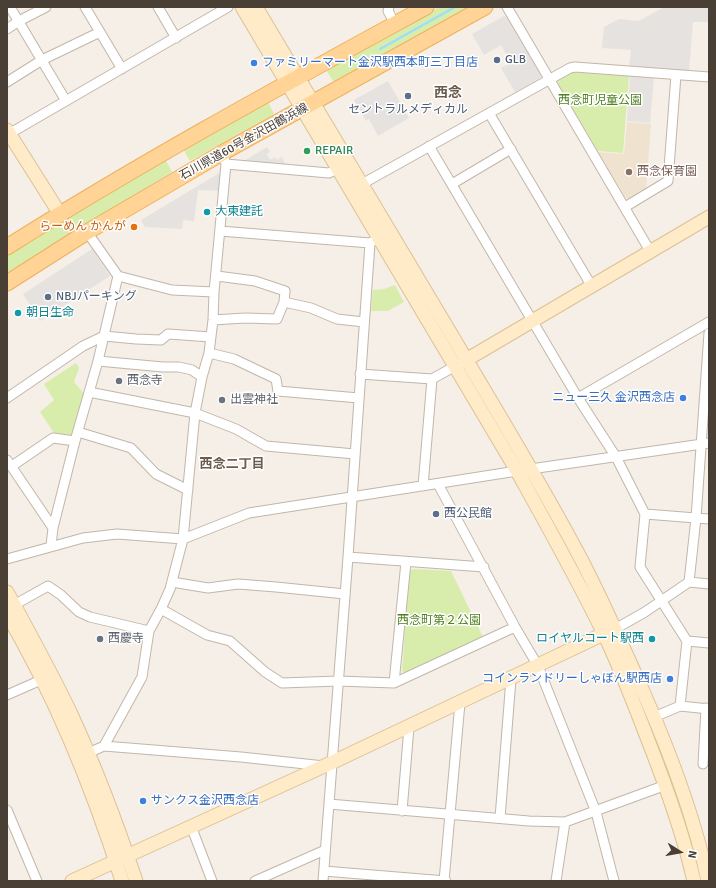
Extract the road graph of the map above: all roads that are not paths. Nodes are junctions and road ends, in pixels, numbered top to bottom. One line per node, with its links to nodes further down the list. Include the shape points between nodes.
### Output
1 (10, 7): 12 (street)
2 (46, 7): 12 (street)
3 (85, 7): 15 (street)
4 (158, 7): 16 (street)
5 (228, 7): 16 (street)
6 (242, 7): 21 (street)
7 (256, 7): 21 (street)
8 (388, 7): 13 (street)
9 (426, 7): 13 (main road)
10 (485, 7): 25 (main road, 石川県道60号金沢田鶴浜線)
11 (507, 7): 22 (street)
12 (19, 21): 14 (street); 17 (street)
13 (395, 24): 21 (main road)
14 (7, 29)
15 (100, 32): 17 (street); 18 (street)
16 (176, 38): 18 (street)
17 (42, 60): 23 (street); 24 (street)
18 (122, 69): 24 (street)
19 (676, 75): 20 (street); 22 (street, via 575,67); 34 (street, via 668,181)
20 (709, 77)
21 (293, 80): 25 (street); 35 (main road)
22 (550, 80): 26 (street); 34 (street)
23 (7, 82)
24 (66, 101): 27 (street)
25 (308, 106): 30 (main road, 石川県道60号金沢田鶴浜線); 31 (street); 32 (street)
26 (489, 113): 28 (street); 29 (street)
27 (8, 133): 35 (street)
28 (429, 146): 32 (street); 33 (street)
29 (511, 149): 33 (street); 45 (street)
30 (224, 159): 31 (street, via 329,173); 37 (street); 38 (main road, 石川県道60号金沢田鶴浜線)
31 (337, 169): 39 (street)
32 (362, 184): 39 (street)
33 (452, 184): 49 (street)
34 (625, 208): 41 (street)
35 (60, 214): 40 (main road)
36 (709, 217): 41 (street)
37 (220, 231): 39 (street); 43 (street)
38 (88, 232): 42 (street); 44 (main road, 石川県道60号金沢田鶴浜線)
39 (379, 237): 50 (street); 56 (street); 58 (street)
40 (7, 247)
41 (650, 251): 45 (street)
42 (118, 276): 46 (street, via 172,290); 53 (street)
43 (217, 276): 46 (street); 47 (street, via 255,281 285,291)
44 (7, 283)
45 (591, 285): 49 (street)
46 (214, 292): 48 (street)
47 (284, 302): 48 (street, via 277,319); 50 (street, via 311,308 337,319)
48 (214, 320): 54 (street)
49 (532, 321): 56 (street); 65 (street)
50 (364, 322): 59 (street)
51 (709, 322): 65 (street)
52 (709, 333): 69 (street)
53 (104, 336): 54 (street, via 155,340 161,340 168,334); 57 (street); 63 (street, via 83,346)
54 (211, 337): 55 (street)
55 (209, 353): 60 (street); 64 (street, via 234,359 276,379 278,391)
56 (466, 360): 58 (street); 73 (street)
57 (98, 361): 60 (street, via 163,368 180,367 192,370); 62 (street)
58 (455, 366): 61 (street); 74 (street)
59 (360, 374): 61 (street); 64 (street)
60 (202, 377): 66 (street)
61 (432, 379): 76 (street)
62 (89, 392): 66 (street); 67 (street)
63 (7, 398)
64 (359, 398): 70 (street)
65 (578, 398): 71 (street)
66 (195, 413): 70 (street, via 236,429 266,446); 77 (street)
67 (78, 432): 68 (street); 77 (street, via 131,448 156,474)
68 (75, 441): 72 (street, via 53,438); 82 (street)
69 (705, 444): 71 (street); 80 (street)
70 (355, 454): 78 (street)
71 (616, 457): 73 (street); 79 (street)
72 (9, 463): 82 (street)
73 (532, 470): 74 (street); 99 (street, via 582,560)
74 (517, 471): 75 (street); 99 (street)
75 (438, 484): 76 (street); 88 (street)
76 (423, 486): 78 (street)
77 (188, 490): 83 (street)
78 (352, 498): 83 (street, via 249,513); 85 (street)
79 (646, 514): 80 (street); 94 (street, via 640,567)
80 (696, 518): 81 (street); 90 (street)
81 (709, 519)
82 (54, 528): 84 (street)
83 (184, 539): 84 (street, via 117,534 83,538); 89 (street)
84 (51, 546): 86 (street)
85 (348, 557): 87 (street); 93 (street)
86 (7, 559)
87 (406, 562): 88 (street); 106 (street)
88 (484, 567): 97 (street)
89 (172, 582): 93 (street, via 208,588 238,584); 95 (street)
90 (690, 582): 91 (street); 94 (street)
91 (709, 584)
92 (7, 592): 96 (street)
93 (345, 594): 105 (street)
94 (661, 600): 99 (street); 100 (street)
95 (161, 609): 98 (street); 105 (street, via 207,635 230,641 265,672 282,683)
96 (11, 610): 98 (street, via 48,586 79,612 90,617); 104 (street); 111 (street, via 38,648)
97 (515, 627): 102 (street); 106 (street)
98 (149, 631): 114 (street, via 142,677)
99 (610, 632): 102 (street); 112 (street); 118 (street, via 622,675)
100 (687, 642): 101 (street); 109 (street)
101 (709, 643)
102 (538, 666): 103 (street); 122 (street)
103 (511, 678): 108 (street); 124 (street)
104 (41, 680): 107 (street); 111 (street)
105 (338, 681): 106 (street); 116 (street)
106 (394, 683)
107 (7, 695)
108 (460, 703): 113 (street); 123 (street)
109 (680, 706): 110 (street); 112 (street)
110 (707, 709): 117 (street)
111 (66, 715): 115 (street); 129 (street, via 83,770)
112 (654, 717): 131 (street)
113 (409, 727): 116 (street); 121 (street)
114 (104, 746): 115 (street); 116 (street)
115 (88, 753): 129 (street)
116 (328, 764): 119 (street); 127 (street)
117 (703, 764)
118 (666, 785): 122 (street); 130 (street)
119 (329, 804): 121 (street); 128 (street)
120 (7, 810): 125 (street)
121 (402, 811): 123 (street)
122 (596, 812): 126 (street); 142 (street)
123 (450, 815): 124 (street); 140 (street)
124 (500, 818): 126 (street, via 529,822)
125 (9, 820): 133 (street)
126 (565, 822): 141 (street)
127 (191, 826): 129 (street); 137 (street)
128 (325, 850): 132 (street); 138 (street)
129 (122, 858): 134 (street); 135 (street); 136 (street)
130 (690, 862): 131 (street); 143 (street)
131 (706, 863): 144 (street)
132 (324, 871): 139 (street); 140 (street)
133 (37, 881)
134 (72, 881)
135 (122, 881)
136 (136, 881)
137 (212, 881)
138 (255, 881)
139 (323, 881)
140 (445, 881)
141 (556, 881)
142 (614, 881)
143 (694, 881)
144 (708, 881)

